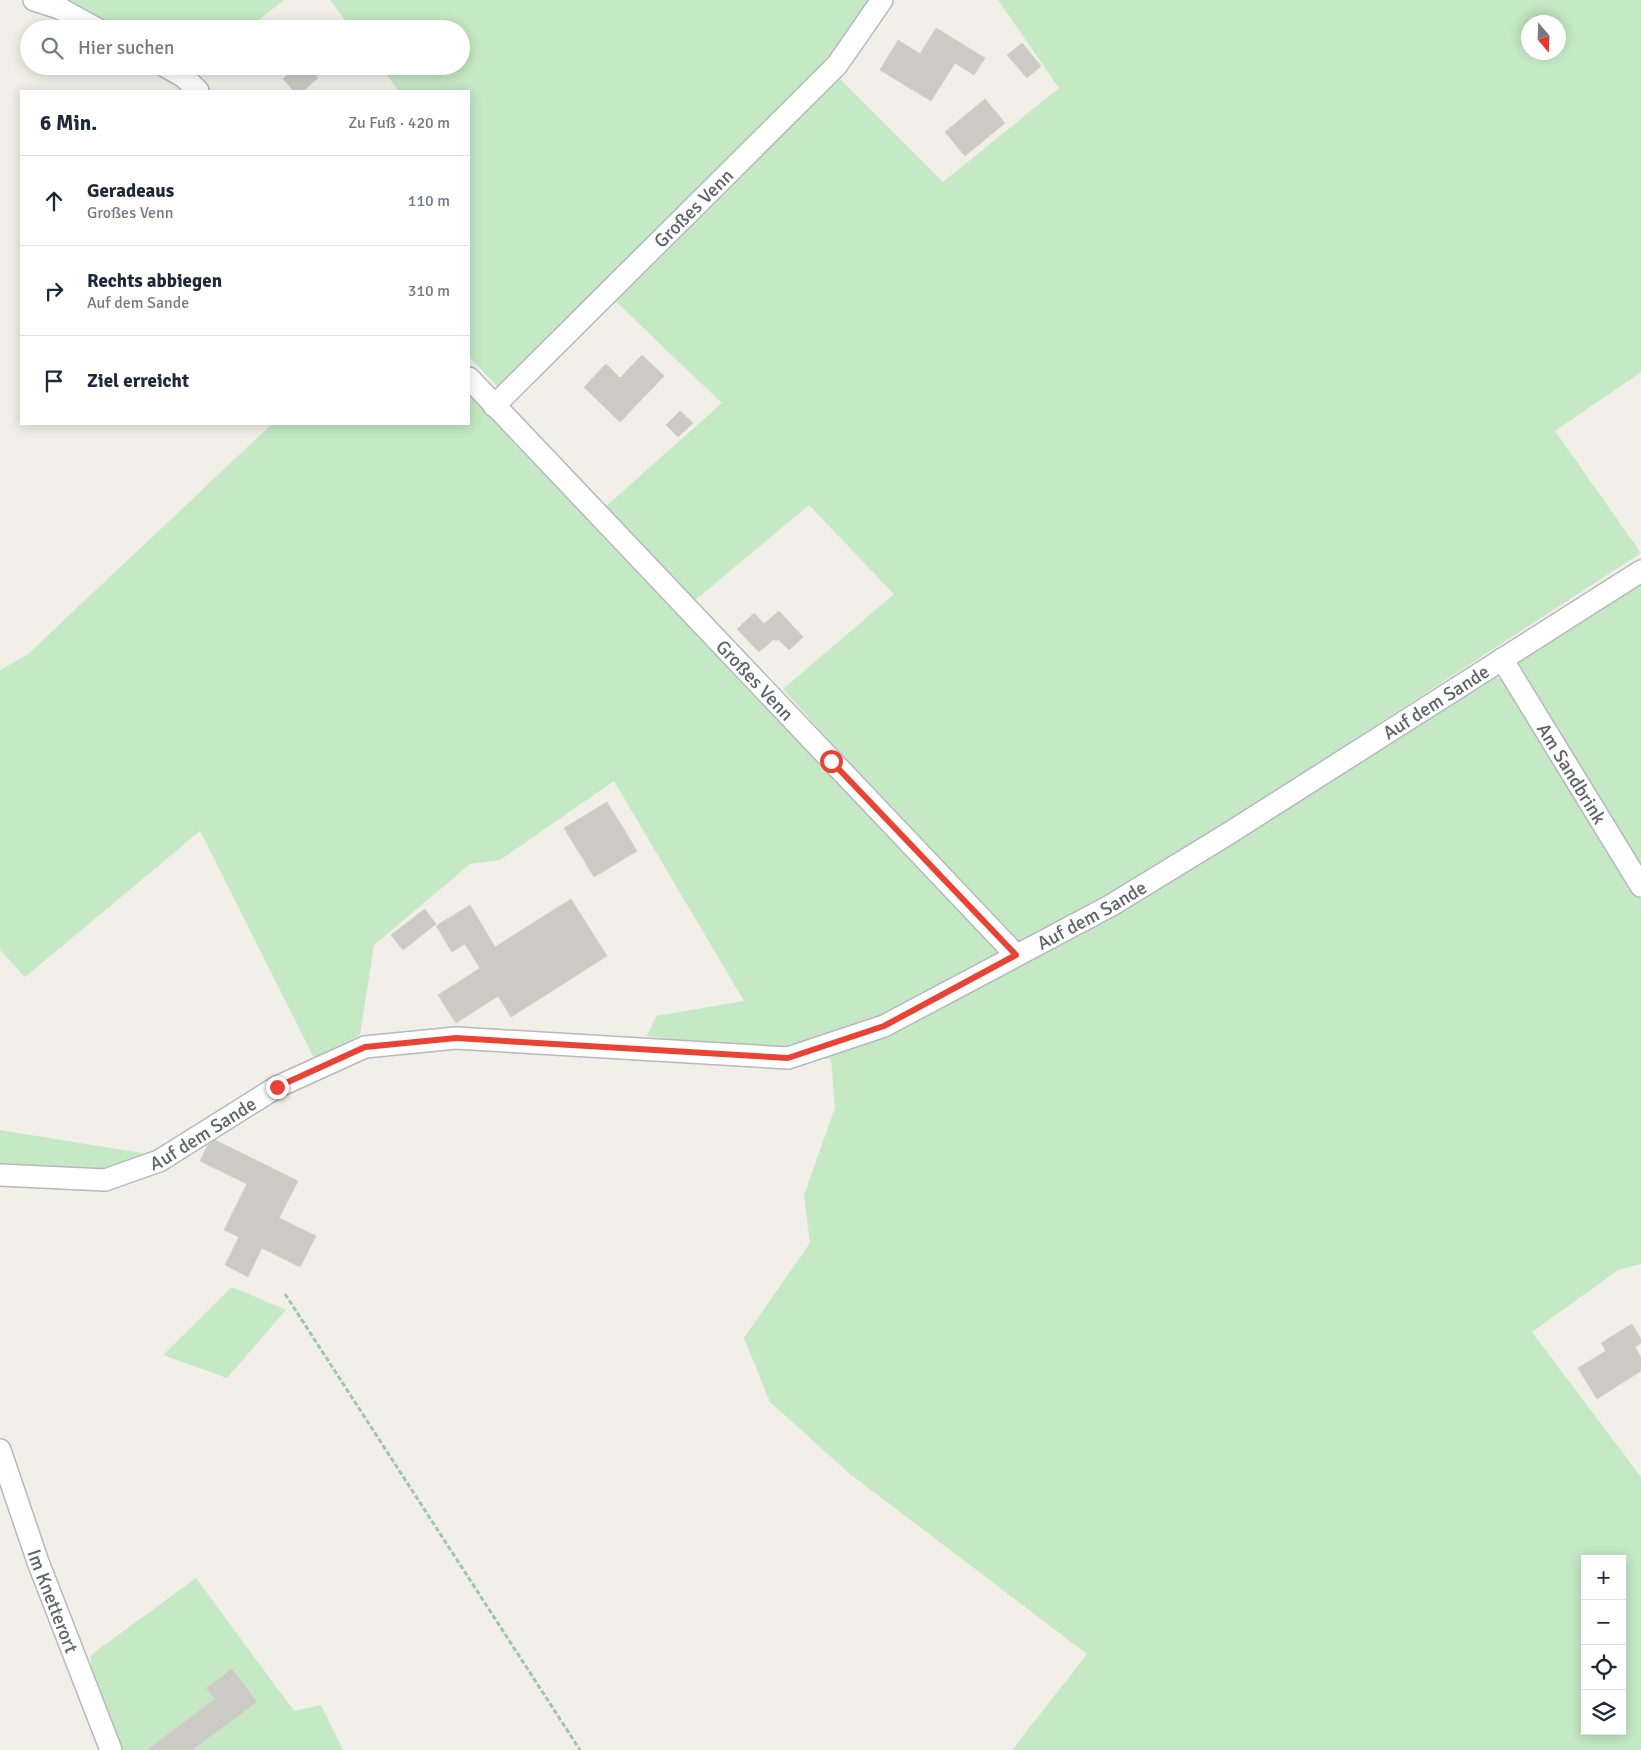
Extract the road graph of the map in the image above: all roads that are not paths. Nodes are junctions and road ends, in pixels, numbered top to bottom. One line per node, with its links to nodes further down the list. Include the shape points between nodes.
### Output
1 (34, 0): 3 (street)
2 (882, 0): 7 (street, Großes Venn, via 837,65)
3 (81, 20)
4 (181, 75): 5 (street)
5 (197, 90)
6 (470, 379): 7 (street, Großes Venn)
7 (494, 406): 11 (street, Großes Venn)
8 (1641, 571): 9 (street, Auf dem Sande)
9 (1502, 659): 10 (street, Am Sandbrink); 11 (street, Auf dem Sande, via 1110,906)
10 (1641, 886)
11 (1016, 955): 12 (street, Auf dem Sande, via 884,1026 788,1058 456,1038 365,1047 277,1087 159,1161 105,1180)
12 (0, 1175)
13 (0, 1450): 14 (street, Im Knetterort, via 38,1562)
14 (111, 1750)

